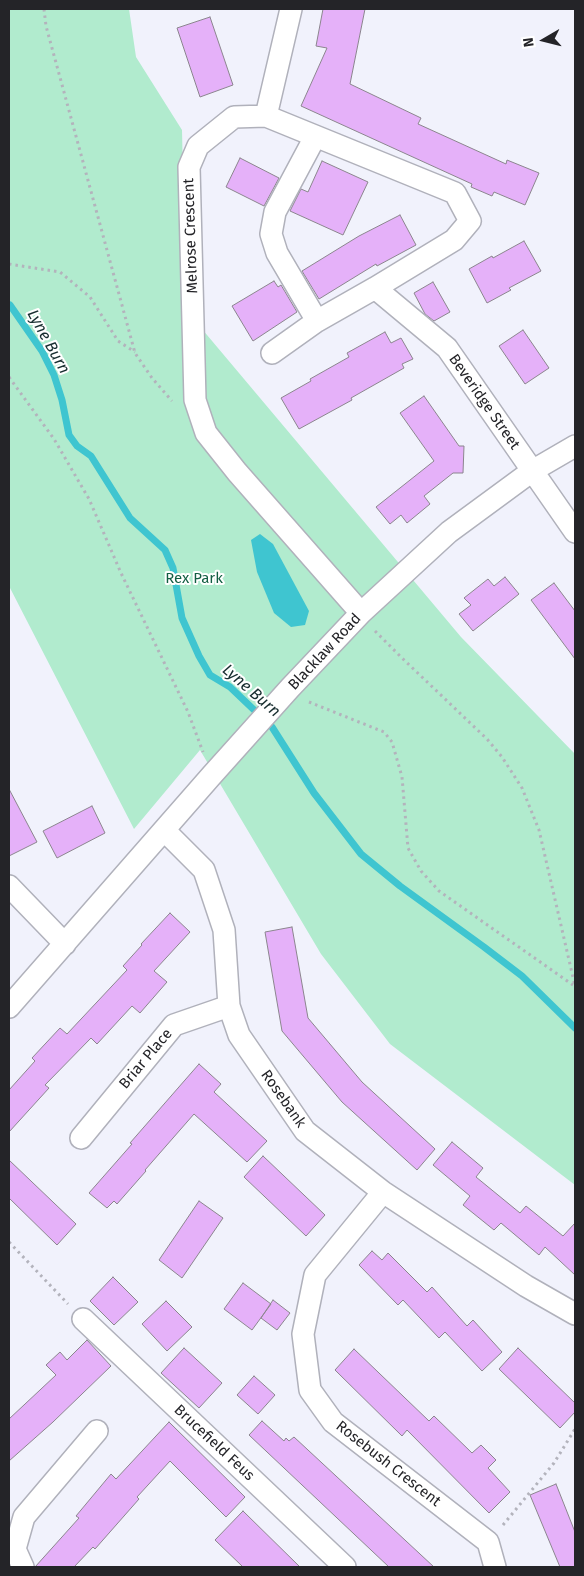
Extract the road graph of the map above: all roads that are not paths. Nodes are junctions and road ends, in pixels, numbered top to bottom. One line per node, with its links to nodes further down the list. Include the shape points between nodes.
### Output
1 (291, 9): 2 (street)
2 (266, 116): 3 (street, Melrose Crescent); 10 (street, Melrose Crescent, via 234,117 198,146 189,167 195,400 206,433)
3 (315, 137): 4 (street, Melrose Crescent, via 455,193 470,222 454,240); 5 (street, via 275,212 271,234 277,253)
4 (375, 288): 5 (street, Melrose Crescent); 8 (street, Beveridge Street, via 447,348)
5 (317, 321): 6 (street, Melrose Crescent)
6 (272, 353)
7 (575, 446): 8 (street, Blacklaw Road)
8 (532, 471): 9 (street, Beveridge Street); 10 (street, Blacklaw Road, via 449,532)
9 (575, 532)
10 (360, 613): 11 (street, Blacklaw Road)
11 (164, 830): 13 (street, Blacklaw Road); 14 (street, Rosebank, via 204,870 224,930)
12 (9, 886): 13 (street)
13 (65, 944): 15 (street, Blacklaw Road)
14 (229, 1006): 16 (street, Briar Place, via 174,1025); 17 (street, Rosebank, via 239,1035 305,1131)
15 (9, 1008)
16 (82, 1138)
17 (383, 1192): 18 (street, Rosebank, via 526,1286); 23 (street, Rosebush Crescent, via 315,1275 303,1334 310,1390 334,1422 488,1542)
18 (575, 1314)
19 (83, 1319): 22 (street, Brucefield Feus)
20 (97, 1431): 21 (street, via 24,1517)
21 (15, 1555)
22 (345, 1567)
23 (495, 1567)

